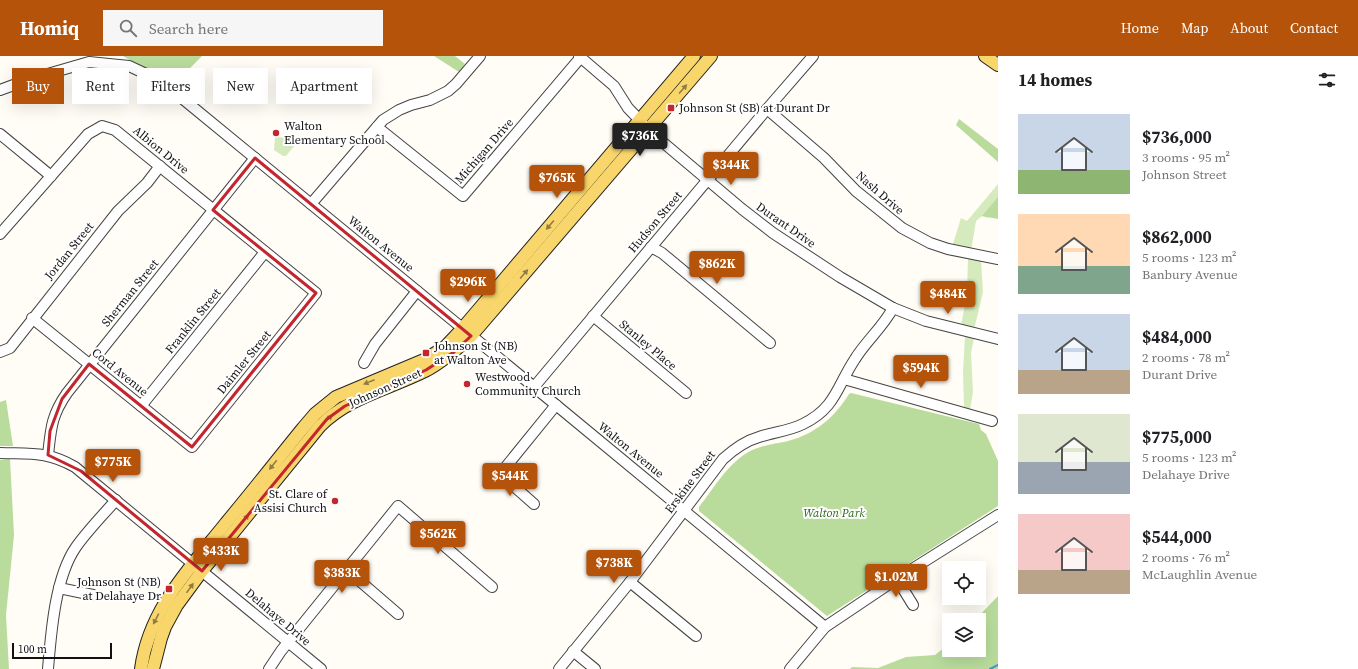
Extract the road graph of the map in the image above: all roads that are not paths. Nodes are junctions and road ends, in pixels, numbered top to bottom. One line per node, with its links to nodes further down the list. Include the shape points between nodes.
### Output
1 (480, 56): 11 (street, via 448,90 430,100 399,110)
2 (694, 56): 10 (main road, Johnson Street)
3 (711, 56): 12 (main road, Johnson Street, one-way to 3)
4 (813, 56): 9 (street, Hudson Street)
5 (985, 56): 7 (main road)
6 (580, 57): 10 (street, Durant Drive, via 614,86); 11 (street, Michigan Drive, via 463,196)
7 (998, 65)
8 (0, 90): 14 (street, Walton Avenue, via 90,62 129,66 161,82)
9 (767, 108): 17 (street, Hudson Street); 23 (street, Nash Drive, via 824,158 856,191 902,228 948,249)
10 (639, 120): 12 (street, Durant Drive); 29 (main road, Johnson Street, one-way to 29)
11 (377, 127): 18 (street)
12 (648, 129): 17 (street, Durant Drive); 29 (main road, Johnson Street, one-way to 12)
13 (0, 134): 16 (street)
14 (255, 158): 18 (street, Walton Avenue); 19 (street, Sherman Street)
15 (160, 166): 16 (street, Albion Drive, via 115,130 102,126 88,134); 19 (street, Albion Drive); 28 (street, Jordan Street, via 147,183 118,211)
16 (51, 176): 20 (street, Albion Drive)
17 (707, 180): 21 (street, Hudson Street); 26 (street, Durant Drive, via 773,233)
18 (311, 204): 24 (street, Walton Avenue)
19 (213, 210): 22 (street, Albion Drive); 34 (street, Sherman Street)
20 (0, 234)
21 (651, 247): 27 (street, Hudson Street); 31 (street, via 662,253)
22 (265, 252): 25 (street, Albion Drive); 39 (street, Franklin Street)
23 (998, 259)
24 (417, 291): 29 (street, Walton Avenue); 33 (street, via 375,344)
25 (316, 293): 41 (street, Daimler Street)
26 (893, 308): 30 (street, Durant Drive, via 926,321); 35 (street, Erskine Street, via 855,359)
27 (593, 316): 36 (street, Hudson Street); 37 (street, Stanley Place)
28 (32, 318): 32 (street, Jordan Street, via 10,348); 34 (street, Cord Avenue)
29 (467, 332): 36 (street, Walton Avenue); 48 (main road, Johnson Street, via 454,352 426,370 348,405 327,419)
30 (998, 339)
31 (770, 343)
32 (0, 352)
33 (364, 363)
34 (89, 364): 39 (street, Cord Avenue); 43 (street, Sherman Street, via 57,408 52,423)
35 (844, 379): 40 (street); 46 (street, Erskine Street, via 834,398 811,420 784,432 758,437 732,451 716,468)
36 (534, 387): 38 (street, Walton Avenue)
37 (686, 393)
38 (556, 405): 45 (street, via 500,474); 46 (street, Walton Avenue)
39 (141, 406): 41 (street, Cord Avenue)
40 (992, 421)
41 (192, 447)
42 (0, 453): 43 (street, Delahaye Drive)
43 (48, 455): 44 (street, Delahaye Drive, via 75,467)
44 (116, 500): 48 (street, Delahaye Drive); 53 (street, via 76,547)
45 (534, 504)
46 (685, 511): 51 (street, Erskine Street); 57 (street, Walton Avenue)
47 (998, 515): 50 (street)
48 (198, 568): 59 (street, Delahaye Drive); 62 (main road, Johnson Street, one-way to 62, via 162,608 153,625); 63 (main road, Johnson Street, one-way to 48, via 161,638 170,617)
49 (347, 570): 52 (street, via 398,506); 56 (street); 59 (street)
50 (897, 579): 55 (street); 57 (street)
51 (630, 582): 58 (street); 60 (street, Erskine Street)
52 (492, 587)
53 (59, 588): 54 (street); 61 (street)
54 (93, 595)
55 (914, 605)
56 (398, 614)
57 (825, 627): 68 (street)
58 (696, 636)
59 (288, 642): 64 (street); 65 (street, Delahaye Drive)
60 (573, 651): 66 (street, Erskine Street); 67 (street)
61 (48, 669)
62 (141, 669)
63 (153, 669)
64 (269, 669)
65 (320, 669)
66 (559, 669)
67 (595, 669)
68 (790, 669)

